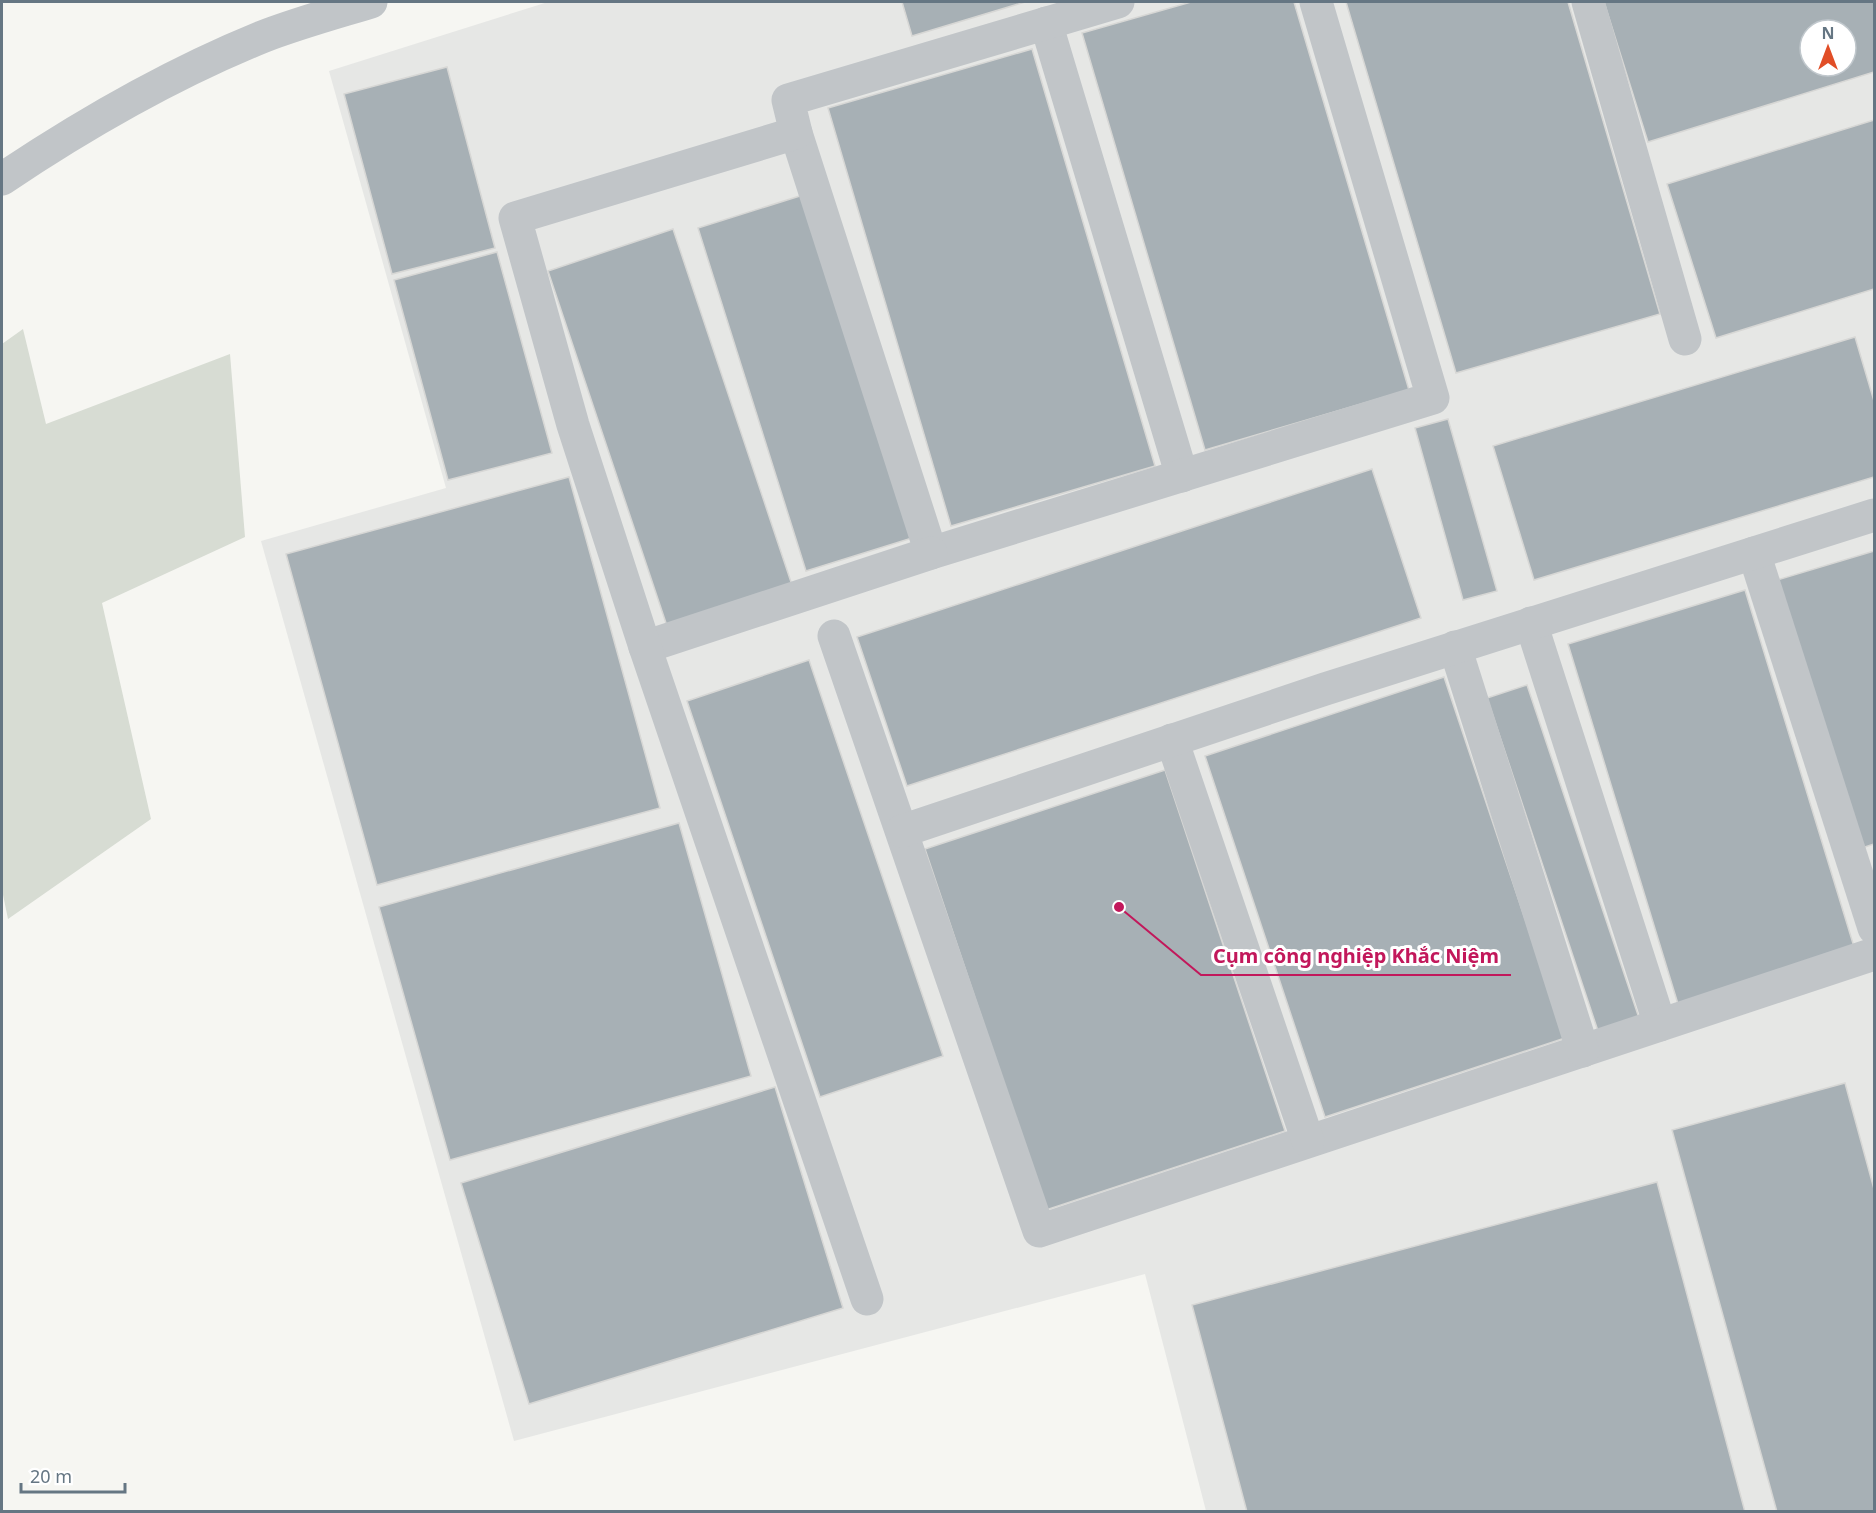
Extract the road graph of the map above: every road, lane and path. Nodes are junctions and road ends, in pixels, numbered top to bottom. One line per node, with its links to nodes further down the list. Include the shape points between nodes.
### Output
1 (371, 2): 7 (street, via 265,36 177,75 51,145)
2 (1118, 2): 5 (street)
3 (1316, 2): 9 (street, via 1433,398)
4 (1588, 2): 8 (street)
5 (1046, 23): 6 (street, via 788,100); 9 (street)
6 (796, 133): 11 (street); 15 (street, via 515,218 573,425)
7 (2, 179)
8 (1685, 339)
9 (1182, 476): 11 (street)
10 (1875, 515): 12 (street)
11 (931, 553): 15 (street)
12 (1754, 553): 13 (street); 19 (street)
13 (1531, 624): 16 (street); 21 (street)
14 (834, 636): 18 (street)
15 (645, 646): 24 (street)
16 (1455, 647): 17 (street); 22 (street)
17 (1172, 740): 18 (street); 23 (street)
18 (902, 831): 23 (street, via 1039,1231)
19 (1875, 928)
20 (1875, 954): 21 (street)
21 (1660, 1025): 22 (street)
22 (1584, 1050): 23 (street)
23 (1308, 1142)
24 (867, 1299)

